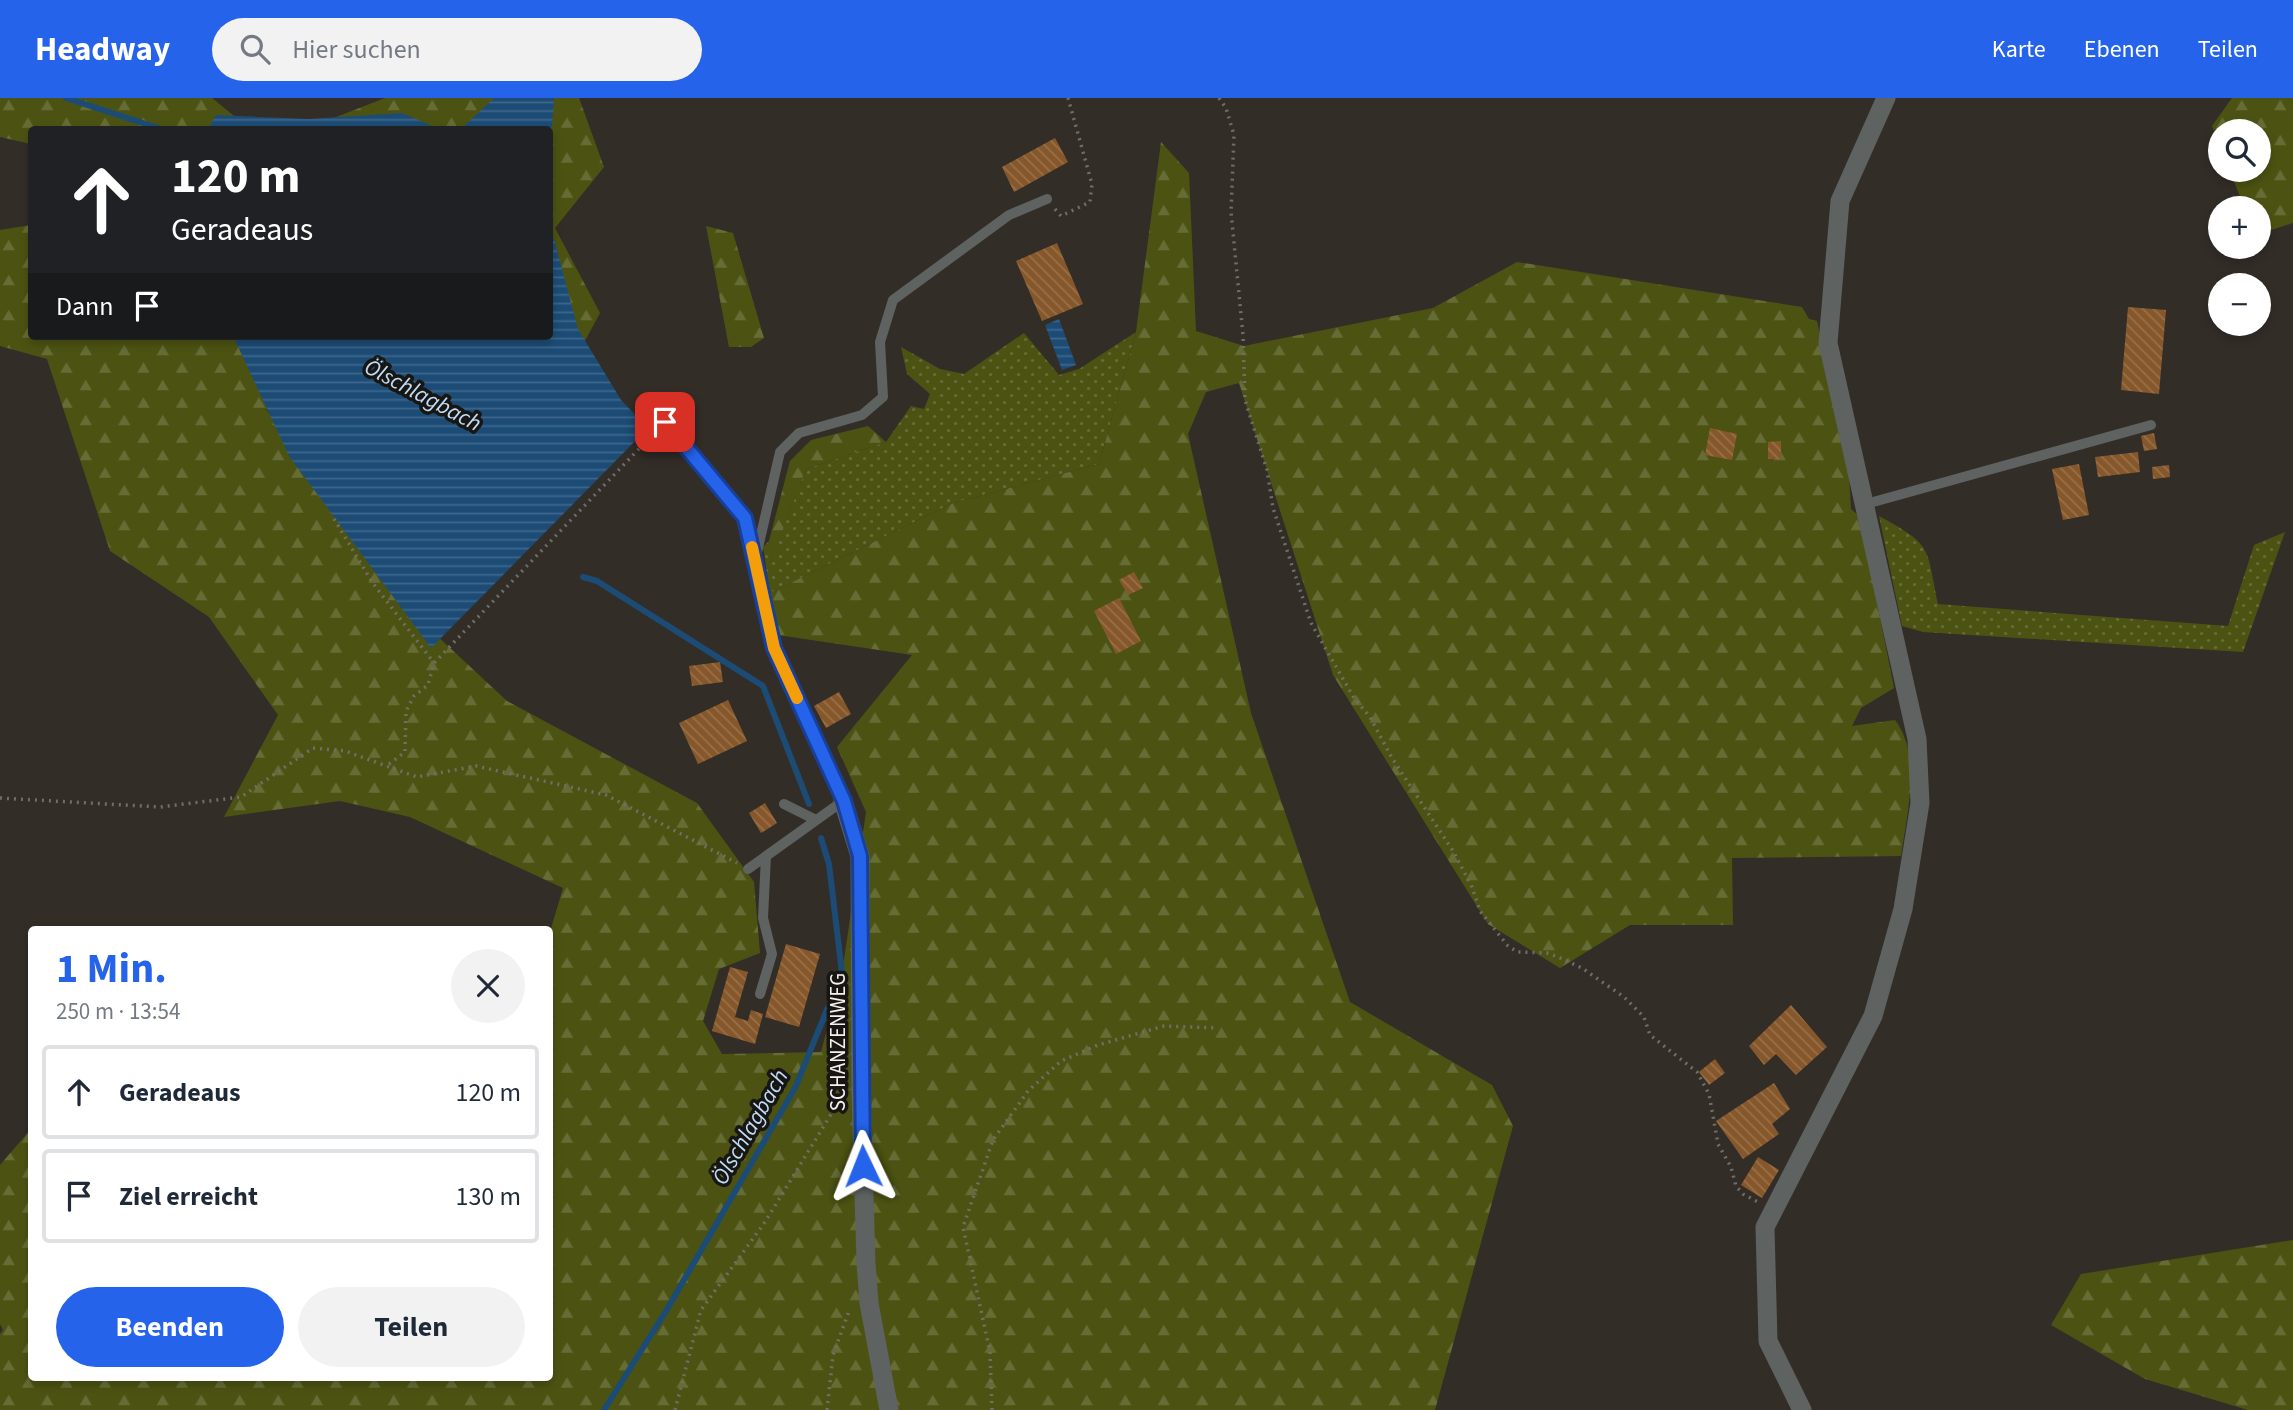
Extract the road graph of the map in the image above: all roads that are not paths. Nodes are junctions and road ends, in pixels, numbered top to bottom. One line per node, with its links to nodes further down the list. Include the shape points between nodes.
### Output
1 (1886, 98): 5 (street, via 1840,201 1829,320 1828,343)
2 (1047, 199): 6 (lane, via 1009,215 893,300 880,342 883,397 862,415 799,433 780,452)
3 (665, 422): 6 (lane, via 745,518)
4 (2151, 425): 5 (lane)
5 (1866, 504): 14 (street, via 1917,739 1920,803 1903,909 1873,1016 1765,1227 1768,1341)
6 (755, 561): 7 (lane, via 774,648)
7 (844, 801): 9 (lane); 13 (street, SCHANZENWEG, via 860,856 860,1067 869,1303)
8 (784, 804): 9 (lane)
9 (817, 820): 10 (lane)
10 (765, 856): 11 (lane); 12 (lane, via 763,918 772,954)
11 (748, 869)
12 (760, 994)
13 (889, 1410)
14 (1802, 1410)

